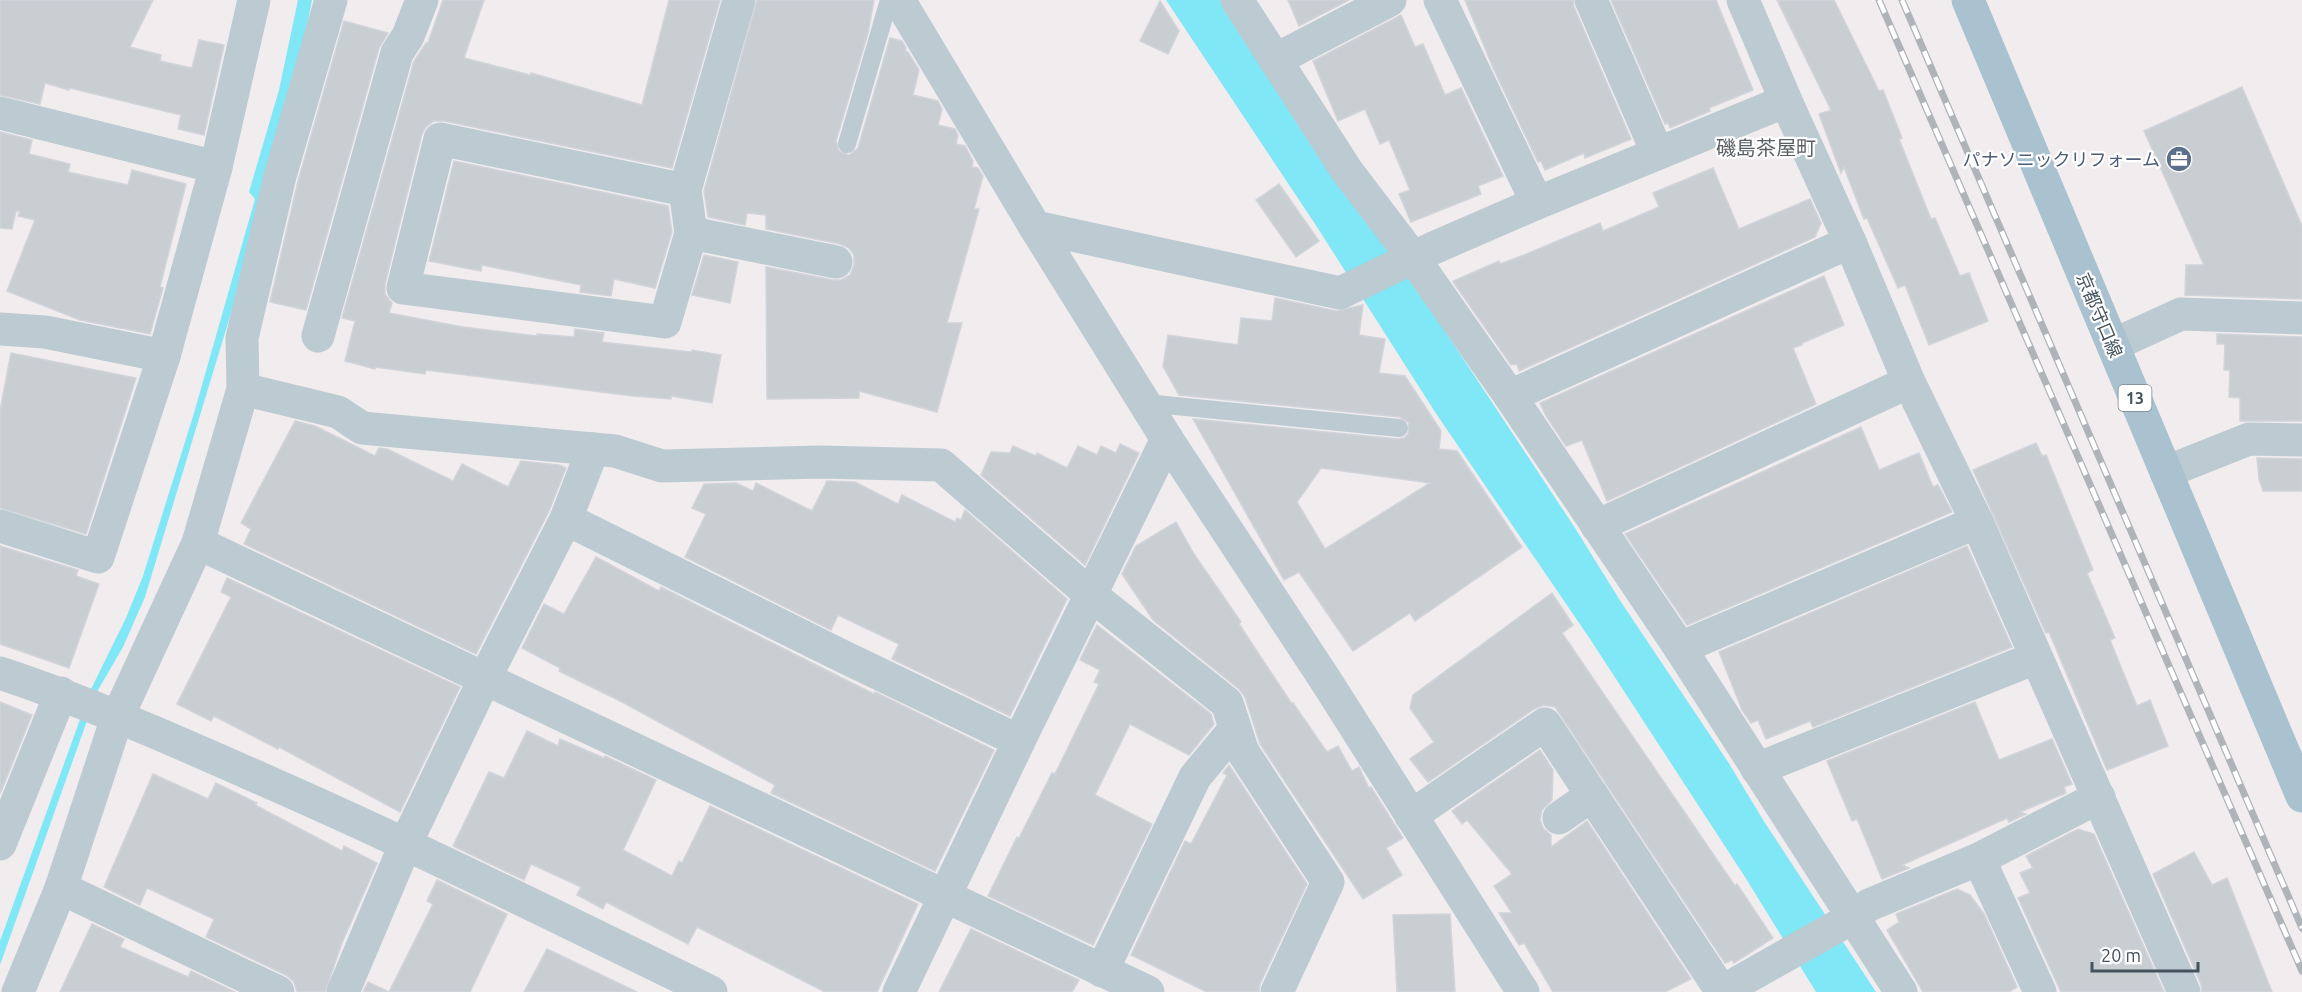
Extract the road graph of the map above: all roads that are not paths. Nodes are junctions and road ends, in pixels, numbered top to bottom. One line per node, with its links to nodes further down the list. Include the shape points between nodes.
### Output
1 (255, 0): 18 (street)
2 (331, 0): 32 (street, via 280,176 242,338)
3 (422, 0): 28 (street, via 397,53)
4 (739, 0): 19 (street)
5 (889, 0): 16 (lane)
6 (899, 0): 21 (street)
7 (1237, 0): 13 (street)
8 (1390, 0): 13 (street)
9 (1440, 0): 20 (street)
10 (1591, 0): 17 (street)
11 (1743, 0): 14 (street)
12 (1968, 0): 29 (main road, 京都守口線 / 13)
13 (1275, 60): 24 (street, via 1347,171)
14 (1786, 101): 17 (street); 23 (street)
15 (0, 113): 18 (street)
16 (847, 144)
17 (1657, 152): 20 (street)
18 (216, 167): 30 (street)
19 (684, 190): 22 (street); 22 (street, via 440,139 403,288 665,322)
20 (1537, 203): 24 (street)
21 (1035, 227): 24 (street, via 1340,293); 34 (street)
22 (691, 234): 25 (street)
23 (1850, 242): 31 (street); 33 (street)
24 (1414, 259): 33 (street)
25 (836, 262)
26 (2302, 318): 29 (street, via 2181,314)
27 (0, 329): 30 (street, via 45,332)
28 (318, 336)
29 (2113, 345): 39 (main road, 京都守口線 / 13)
30 (164, 356): 42 (street, via 98,557)
31 (1910, 382): 41 (street); 43 (street)
32 (243, 389): 38 (street, via 338,412 362,428); 44 (street)
33 (1510, 396): 43 (street)
34 (1145, 403): 35 (lane); 36 (street)
35 (1399, 428)
36 (1167, 439): 45 (street); 58 (street)
37 (2302, 440): 39 (street, via 2249,439)
38 (593, 449): 40 (street); 45 (street, via 615,451 662,466 820,462 941,465)
39 (2166, 472): 56 (main road, 京都守口線 / 13)
40 (566, 519): 49 (street); 53 (street)
41 (1977, 522): 46 (street); 47 (street)
42 (0, 526)
43 (1597, 526): 46 (street)
44 (198, 543): 49 (street); 51 (street)
45 (1091, 595): 52 (street, via 1227,703); 53 (street)
46 (1680, 648): 54 (street)
47 (2035, 658): 54 (street); 57 (street)
48 (0, 673): 50 (street)
49 (485, 678): 60 (street); 64 (street)
50 (61, 693): 51 (street); 61 (street)
51 (117, 718): 60 (street, via 187,745); 63 (street)
52 (1234, 730): 66 (street, via 1195,777); 73 (street, via 1242,753 1328,882)
53 (1019, 741): 64 (street)
54 (1757, 769): 65 (street)
55 (1592, 795): 58 (street, via 1545,724); 59 (street); 75 (street)
56 (2302, 796)
57 (2099, 797): 62 (street); 78 (street)
58 (1411, 816): 74 (street)
59 (1558, 818)
60 (406, 843): 69 (street); 70 (street)
61 (0, 844)
62 (1979, 859): 65 (street, via 1869,905); 77 (street)
63 (61, 888): 67 (street); 68 (street)
64 (945, 895): 66 (street); 71 (street)
65 (1847, 921): 75 (street); 76 (street)
66 (1102, 971): 72 (street)
67 (18, 992)
68 (278, 992)
69 (343, 992)
70 (711, 992)
71 (899, 992)
72 (1148, 992)
73 (1277, 992)
74 (1522, 992)
75 (1721, 992)
76 (1901, 992)
77 (2040, 992)
78 (2184, 992)

